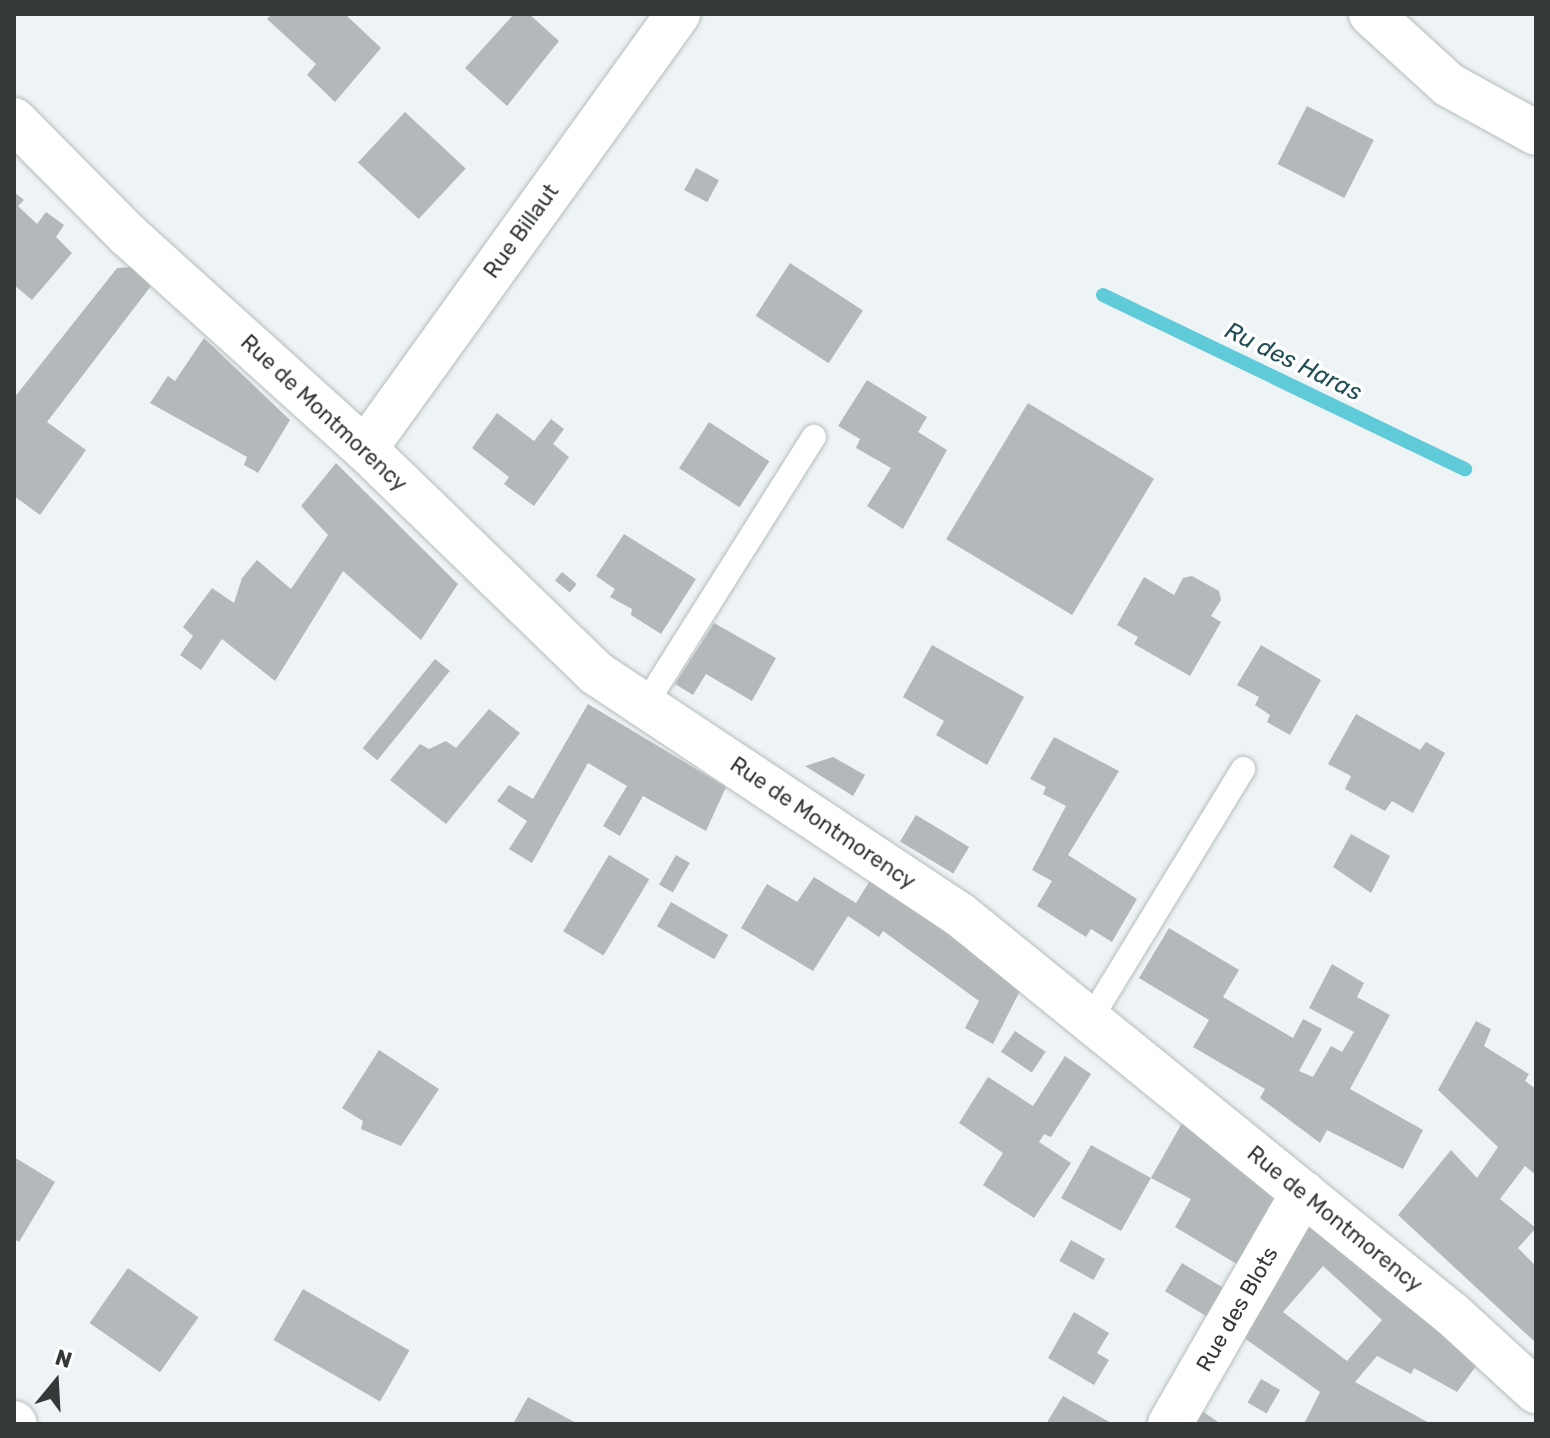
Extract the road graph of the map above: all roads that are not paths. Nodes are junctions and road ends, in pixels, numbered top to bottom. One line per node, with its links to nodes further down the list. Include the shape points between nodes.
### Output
1 (678, 14): 6 (street, Rue Billaut)
2 (1371, 14): 4 (street, via 1449,85)
3 (14, 120): 6 (street, Rue de Montmorency, via 128,235)
4 (1536, 133)
5 (814, 437): 7 (lane)
6 (365, 449): 7 (street, Rue de Montmorency, via 596,673)
7 (645, 705): 9 (street, Rue de Montmorency, via 959,914)
8 (1243, 769): 9 (lane)
9 (1090, 1020): 10 (street, Rue de Montmorency)
10 (1303, 1193): 11 (street, Rue de Montmorency, via 1453,1315); 12 (street, Rue des Blots)
11 (1536, 1391)
12 (1170, 1424)

